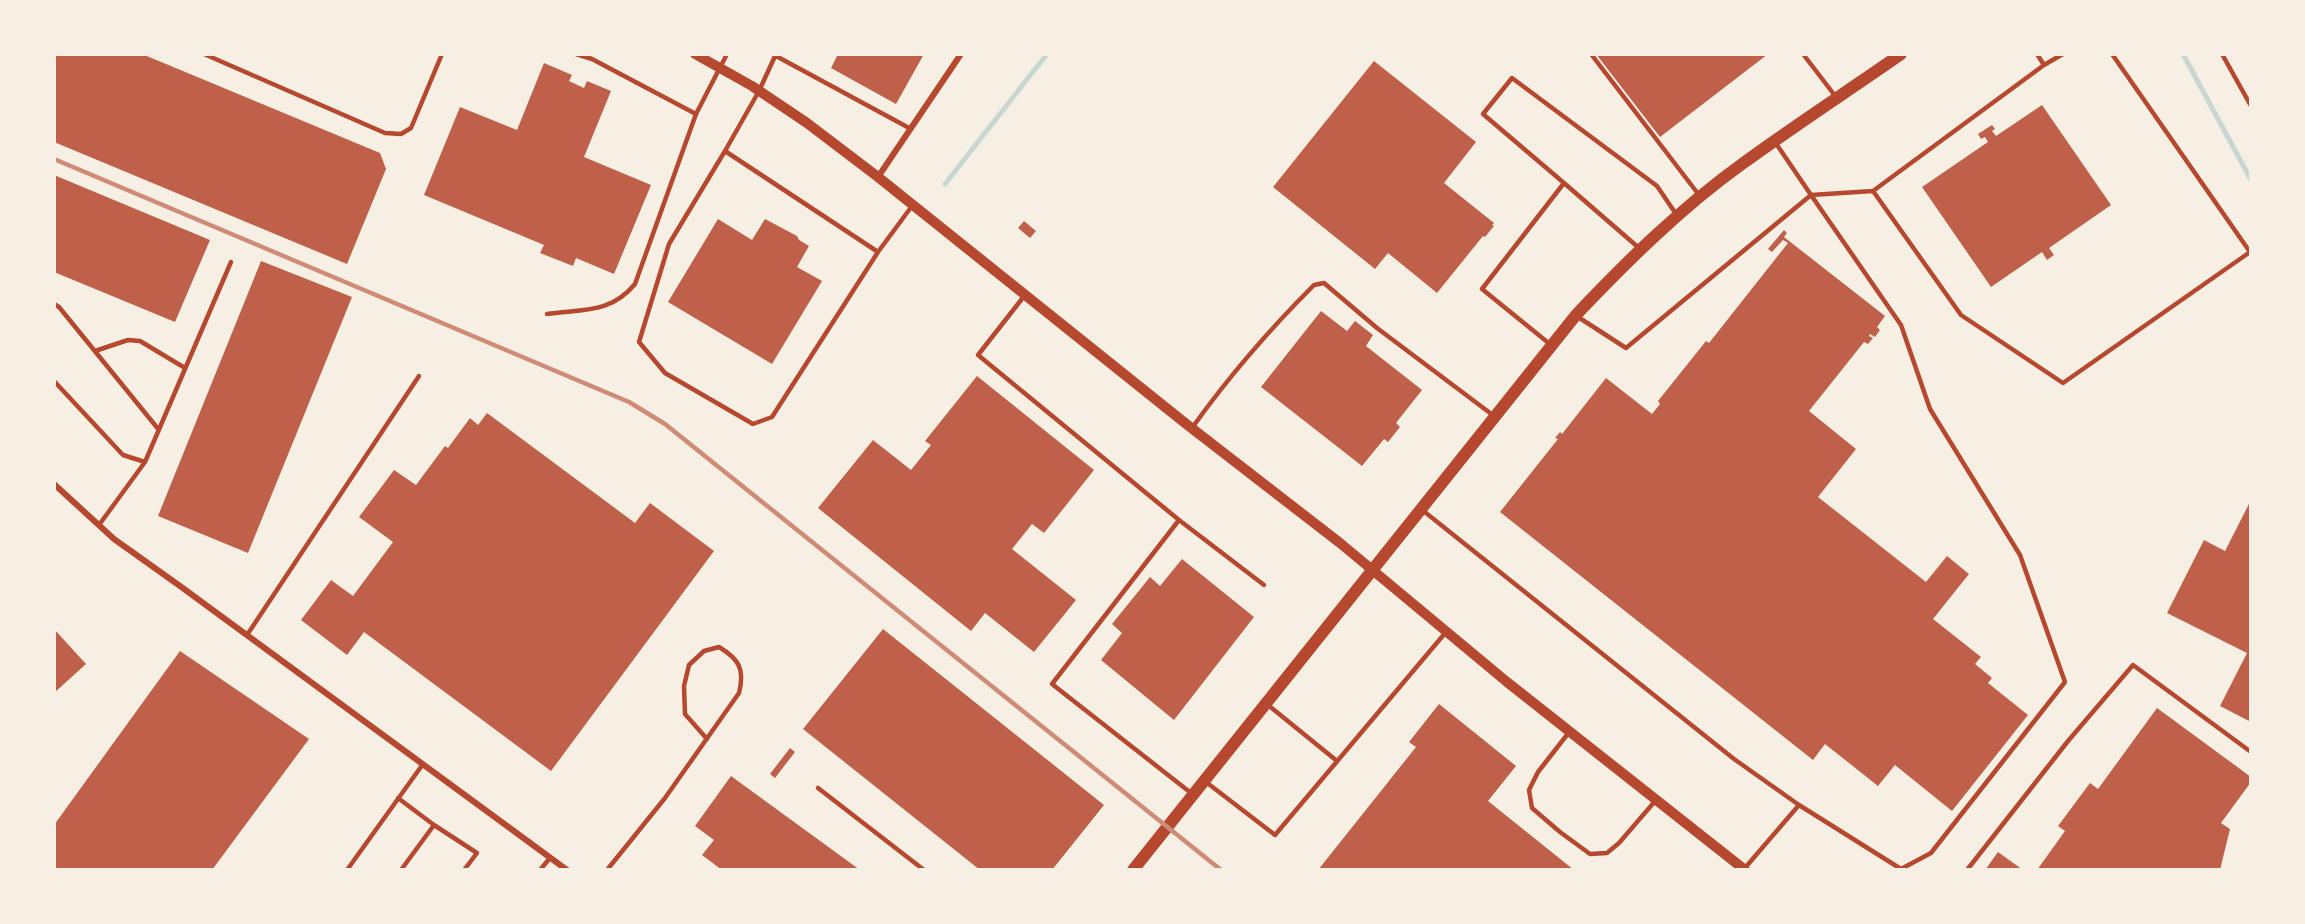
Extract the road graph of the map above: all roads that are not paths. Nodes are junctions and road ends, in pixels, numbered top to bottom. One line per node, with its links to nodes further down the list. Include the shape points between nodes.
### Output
1 (204, 54): 2 (lane, via 386,133 401,134 411,128)
2 (442, 54)
3 (576, 54): 20 (lane)
4 (695, 54): 16 (street)
5 (727, 54): 16 (lane)
6 (961, 54): 21 (street)
7 (1591, 54): 28 (lane)
8 (1803, 54): 18 (lane)
9 (1901, 54): 18 (main road)
10 (2037, 54): 15 (lane)
11 (2063, 54): 15 (lane)
12 (2112, 54): 26 (lane, via 2250,252 2062,383 1961,315)
13 (2222, 54): 19 (lane)
14 (776, 55): 17 (lane); 21 (lane)
15 (2044, 65): 26 (lane)
16 (719, 68): 17 (street); 20 (lane)
17 (759, 92): 23 (lane); 24 (street)
18 (1837, 98): 22 (main road)
19 (2251, 106)
20 (696, 114): 36 (lane, via 635,284 624,297 608,306)
21 (910, 129): 24 (street)
22 (1774, 141): 27 (lane); 28 (main road)
23 (725, 151): 32 (lane); 32 (lane, via 669,244 639,342 665,373 753,424 772,417)
24 (878, 177): 29 (street)
25 (1564, 183): 30 (lane, via 1483,114 1512,78 1657,186); 31 (lane); 38 (lane, via 1482,289)
26 (1873, 191): 27 (lane)
27 (1811, 195): 37 (lane, via 1626,348); 66 (lane, via 1901,325 1930,409 2020,555 2064,682 1931,853 1901,869)
28 (1700, 197): 30 (main road)
29 (913, 206): 32 (lane); 34 (street)
30 (1677, 216): 31 (main road)
31 (1640, 249): 37 (main road)
32 (878, 252)
33 (231, 262): 40 (lane)
34 (1025, 295): 44 (street); 49 (lane, via 978,355)
35 (54, 304): 39 (lane)
36 (547, 314)
37 (1576, 315): 38 (main road)
38 (1551, 345): 43 (main road)
39 (95, 351): 40 (lane, via 128,340 140,341); 45 (lane)
40 (185, 368): 45 (lane)
41 (419, 376): 54 (lane)
42 (54, 381): 46 (lane, via 123,455)
43 (1494, 416): 44 (lane, via 1324,284 1314,285 1267,332); 48 (main road)
44 (1191, 429): 51 (street)
45 (159, 430): 46 (lane)
46 (145, 462): 50 (lane)
47 (54, 484): 50 (street)
48 (1420, 509): 51 (main road); 66 (lane, via 1734,759)
49 (1179, 519): 52 (lane); 63 (lane, via 1052,684)
50 (99, 525): 54 (street)
51 (1372, 570): 53 (street); 55 (main road)
52 (1264, 585)
53 (1447, 632): 56 (street); 59 (lane)
54 (247, 635): 60 (street)
55 (1266, 703): 59 (lane); 61 (main road)
56 (1570, 731): 65 (street); 65 (lane, via 1529,790 1532,808 1560,832 1590,854 1607,854)
57 (706, 739): 57 (lane, via 740,693 743,679 740,666 719,646 704,651 689,665 684,686 686,714); 75 (lane)
58 (2251, 752): 78 (lane, via 2133,665)
59 (1337, 761): 61 (lane, via 1275,835)
60 (423, 764): 64 (lane); 68 (street)
61 (1204, 780): 63 (main road)
62 (818, 788): 76 (lane)
63 (1193, 795): 69 (main road)
64 (398, 798): 67 (lane); 70 (lane)
65 (1656, 800): 77 (street)
66 (1799, 805): 77 (lane)
67 (434, 825): 71 (lane); 72 (lane, via 477,853)
68 (550, 858): 73 (lane); 74 (street)
69 (1140, 868)
70 (347, 870)
71 (401, 870)
72 (464, 870)
73 (540, 870)
74 (567, 870)
75 (607, 870)
76 (924, 870)
77 (1744, 870)
78 (1967, 870)

